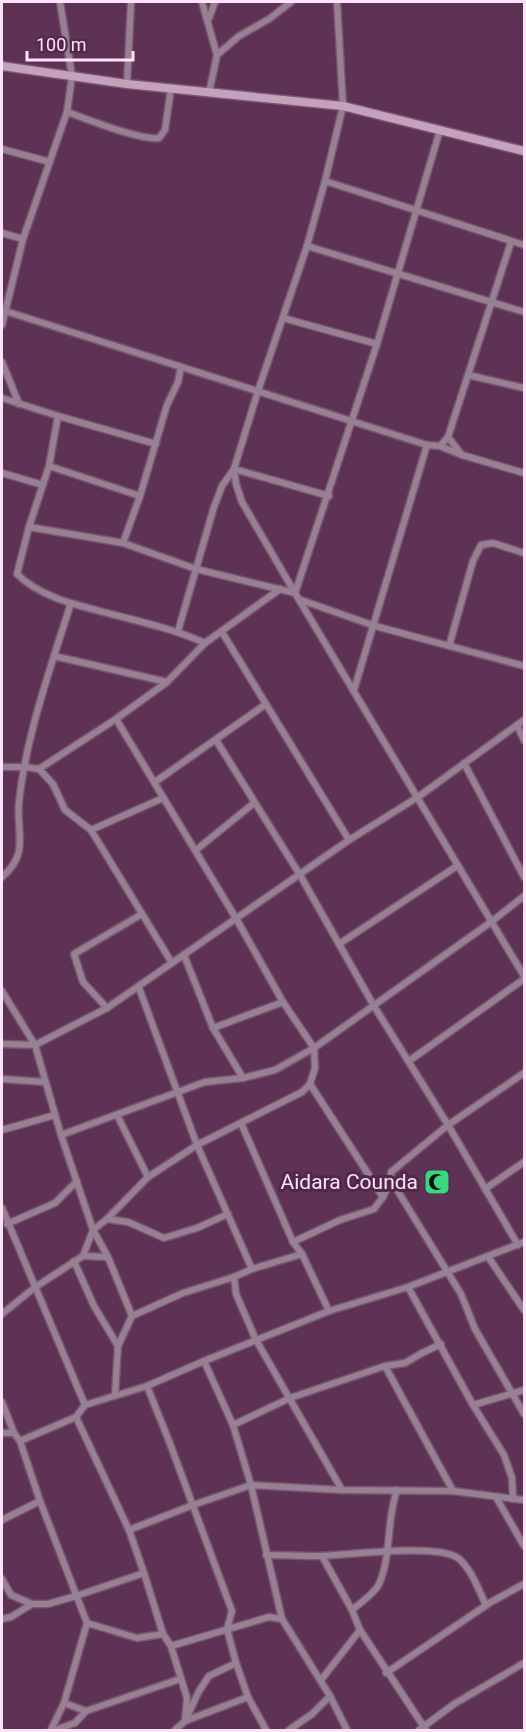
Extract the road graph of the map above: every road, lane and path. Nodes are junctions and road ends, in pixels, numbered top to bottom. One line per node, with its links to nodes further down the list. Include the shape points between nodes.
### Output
1 (60, 2): 10 (street)
2 (131, 2): 11 (street)
3 (202, 2): 7 (street)
4 (214, 2): 7 (street)
5 (291, 2): 8 (street)
6 (337, 2): 14 (street)
7 (208, 19): 8 (street)
8 (217, 55): 13 (street)
9 (2, 66): 10 (main road)
10 (72, 76): 11 (main road); 15 (street)
11 (127, 84): 12 (main road)
12 (171, 88): 13 (main road); 15 (street, via 165,130 159,138 137,135)
13 (209, 93): 14 (main road)
14 (343, 106): 16 (main road); 20 (street)
15 (67, 112): 19 (street)
16 (441, 130): 18 (main road); 21 (street)
17 (2, 149): 19 (street)
18 (524, 149)
19 (50, 162): 23 (street)
20 (325, 181): 21 (street); 25 (street)
21 (417, 212): 24 (street); 27 (street)
22 (2, 233): 23 (street)
23 (23, 239): 29 (street)
24 (511, 242): 26 (street); 28 (street)
25 (307, 246): 27 (street); 31 (street)
26 (525, 246)
27 (398, 274): 28 (street); 33 (street)
28 (492, 302): 30 (street); 36 (street)
29 (3, 310): 32 (street); 35 (street)
30 (525, 312)
31 (283, 318): 33 (street); 38 (street)
32 (2, 325)
33 (377, 344): 42 (street)
34 (2, 362): 40 (street)
35 (181, 367): 38 (street); 44 (street)
36 (468, 375): 37 (street); 43 (street)
37 (525, 388)
38 (258, 391): 42 (street); 49 (street)
39 (2, 398): 40 (street)
40 (19, 404): 41 (street)
41 (58, 416): 44 (street); 48 (street)
42 (352, 422): 45 (street); 53 (street)
43 (448, 436): 46 (street); 47 (street)
44 (156, 444): 54 (street)
45 (427, 445): 46 (street); 63 (street)
46 (440, 446): 47 (street)
47 (462, 456): 51 (street)
48 (49, 466): 52 (street); 54 (street)
49 (234, 469): 53 (street); 58 (street, via 214,507); 60 (street, via 242,502)
50 (2, 473): 52 (street)
51 (525, 473)
52 (43, 485): 55 (street)
53 (329, 495): 60 (street)
54 (140, 496): 56 (street)
55 (29, 528): 56 (street); 62 (street, via 17,574 27,584)
56 (123, 543): 58 (street)
57 (525, 553): 67 (street, via 494,543 481,545)
58 (196, 569): 59 (street); 64 (street)
59 (280, 589): 60 (street); 65 (street)
60 (295, 593): 61 (street)
61 (300, 600): 63 (street); 71 (street)
62 (71, 603): 64 (street); 68 (street)
63 (375, 626): 67 (street); 71 (street)
64 (178, 631): 66 (street)
65 (222, 632): 66 (street); 72 (street)
66 (205, 643): 70 (street)
67 (449, 646): 69 (street)
68 (54, 656): 70 (street); 80 (street)
69 (525, 666)
70 (167, 682): 73 (street)
71 (354, 690): 83 (street)
72 (267, 704): 76 (street); 87 (street)
73 (116, 719): 81 (street); 82 (street)
74 (525, 720): 75 (street)
75 (517, 725): 77 (street); 78 (street)
76 (216, 740): 82 (street); 85 (street)
77 (525, 740)
78 (464, 763): 83 (street); 91 (street)
79 (2, 767): 80 (street)
80 (24, 767): 81 (street); 92 (street, via 19,805 20,855)
81 (39, 769): 86 (street, via 53,784 65,810)
82 (155, 782): 84 (street)
83 (418, 797): 87 (street); 89 (street)
84 (163, 798): 86 (street); 88 (street)
85 (254, 803): 88 (street); 90 (street)
86 (91, 830): 94 (street)
87 (350, 840): 90 (street)
88 (196, 850): 95 (street)
89 (457, 866): 96 (street); 97 (street)
90 (300, 875): 95 (street); 97 (street)
91 (525, 877)
92 (2, 878)
93 (525, 896): 96 (street)
94 (142, 914): 99 (street); 105 (street, via 74,954 83,982)
95 (237, 920): 98 (street); 103 (street)
96 (491, 922): 100 (street); 104 (street)
97 (339, 944): 104 (street)
98 (184, 955): 99 (street); 106 (street)
99 (172, 963): 101 (street)
100 (525, 978): 110 (street)
101 (139, 988): 105 (street); 116 (street)
102 (2, 991): 108 (street)
103 (283, 1002): 106 (street); 109 (street)
104 (374, 1006): 109 (street); 110 (street)
105 (108, 1008): 108 (street)
106 (213, 1028): 112 (street)
107 (2, 1044): 108 (street)
108 (35, 1045): 114 (street)
109 (314, 1048): 112 (street, via 275,1070); 115 (street, via 315,1068)
110 (409, 1061): 120 (street)
111 (525, 1073): 120 (street)
112 (243, 1078): 116 (street, via 205,1082)
113 (2, 1079): 114 (street)
114 (45, 1082): 117 (street)
115 (310, 1084): 119 (street, via 302,1092); 129 (street)
116 (179, 1092): 118 (street); 123 (street)
117 (55, 1115): 121 (street); 122 (street)
118 (117, 1115): 122 (street); 125 (street)
119 (241, 1123): 123 (street); 135 (street)
120 (448, 1125): 126 (street, via 392,1172); 128 (street)
121 (2, 1130)
122 (61, 1135): 127 (street)
123 (197, 1145): 125 (street); 131 (street)
124 (525, 1162): 128 (street)
125 (148, 1177): 132 (street)
126 (391, 1180): 129 (street); 143 (street)
127 (77, 1181): 133 (street, via 56,1203); 134 (street)
128 (485, 1189): 136 (street)
129 (383, 1197): 135 (street, via 374,1209)
130 (2, 1208): 133 (street)
131 (228, 1214): 132 (street, via 164,1238 128,1222); 142 (street)
132 (107, 1219): 134 (street)
133 (7, 1224): 146 (street)
134 (93, 1230): 138 (street); 139 (street)
135 (293, 1242): 137 (street)
136 (521, 1244): 140 (street)
137 (302, 1254): 142 (street); 148 (street)
138 (82, 1256): 139 (street); 141 (street)
139 (108, 1257): 150 (street)
140 (489, 1258): 143 (street); 147 (street)
141 (74, 1261): 146 (street); 153 (street)
142 (252, 1269): 144 (street)
143 (448, 1270): 145 (street); 158 (street, via 475,1329)
144 (234, 1277): 150 (street, via 183,1293); 151 (street, via 236,1294)
145 (408, 1287): 148 (street); 152 (street)
146 (34, 1288): 149 (street); 162 (street)
147 (525, 1310)
148 (329, 1311): 151 (street)
149 (2, 1314)
150 (132, 1316): 153 (street)
151 (256, 1340): 154 (street); 160 (street)
152 (441, 1344): 155 (street, via 405,1363); 163 (street)
153 (118, 1346): 159 (street)
154 (204, 1361): 156 (street); 166 (street)
155 (385, 1365): 160 (street); 173 (street)
156 (147, 1386): 159 (street); 178 (street)
157 (525, 1390): 158 (street)
158 (512, 1393): 163 (street); 164 (street)
159 (115, 1395): 162 (street)
160 (290, 1398): 166 (street); 171 (street)
161 (2, 1402): 167 (street)
162 (85, 1405): 165 (street)
163 (473, 1405): 175 (street, via 509,1466)
164 (525, 1414)
165 (76, 1417): 169 (street); 180 (street)
166 (232, 1425): 170 (street)
167 (14, 1432): 168 (street); 169 (street)
168 (2, 1433)
169 (20, 1441): 177 (street)
170 (252, 1485): 171 (street); 178 (street); 183 (street)
171 (342, 1490): 172 (street)
172 (397, 1490): 173 (street); 182 (street, via 391,1507)
173 (453, 1491): 174 (street)
174 (496, 1497): 175 (street); 181 (street)
175 (513, 1499): 176 (street)
176 (525, 1500)
177 (40, 1501): 179 (street); 188 (street)
178 (192, 1505): 180 (street); 195 (street, via 232,1611)
179 (2, 1520)
180 (129, 1530): 185 (street)
181 (525, 1546)
182 (388, 1550): 184 (street); 190 (street, via 445,1553 458,1559); 191 (street, via 379,1585)
183 (266, 1555): 184 (street); 193 (street)
184 (322, 1556): 191 (street)
185 (144, 1573): 188 (street); 197 (street)
186 (2, 1579): 189 (street, via 11,1595)
187 (525, 1584): 190 (street)
188 (76, 1596): 189 (street); 194 (street)
189 (32, 1604): 192 (street)
190 (486, 1605): 201 (street)
191 (352, 1610): 196 (street)
192 (2, 1619)
193 (282, 1619): 195 (street, via 269,1617); 203 (street)
194 (87, 1623): 197 (street, via 137,1638); 206 (street)
195 (227, 1629): 198 (street); 199 (street)
196 (360, 1630): 201 (street); 203 (street)
197 (163, 1634): 198 (street)
198 (171, 1646): 202 (street)
199 (236, 1663): 205 (street); 208 (street, via 209,1676)
200 (525, 1663): 209 (street, via 454,1704)
201 (386, 1673): 209 (street)
202 (180, 1679): 207 (street); 208 (street, via 187,1698)
203 (321, 1680): 204 (street)
204 (330, 1696): 213 (street); 214 (street)
205 (248, 1697): 208 (street); 212 (street)
206 (64, 1703): 207 (street); 210 (street)
207 (86, 1711): 210 (street, via 75,1723)
208 (185, 1721): 211 (street)
209 (423, 1729)
210 (53, 1731)
211 (175, 1731)
212 (266, 1731)
213 (289, 1731)
214 (347, 1731)

